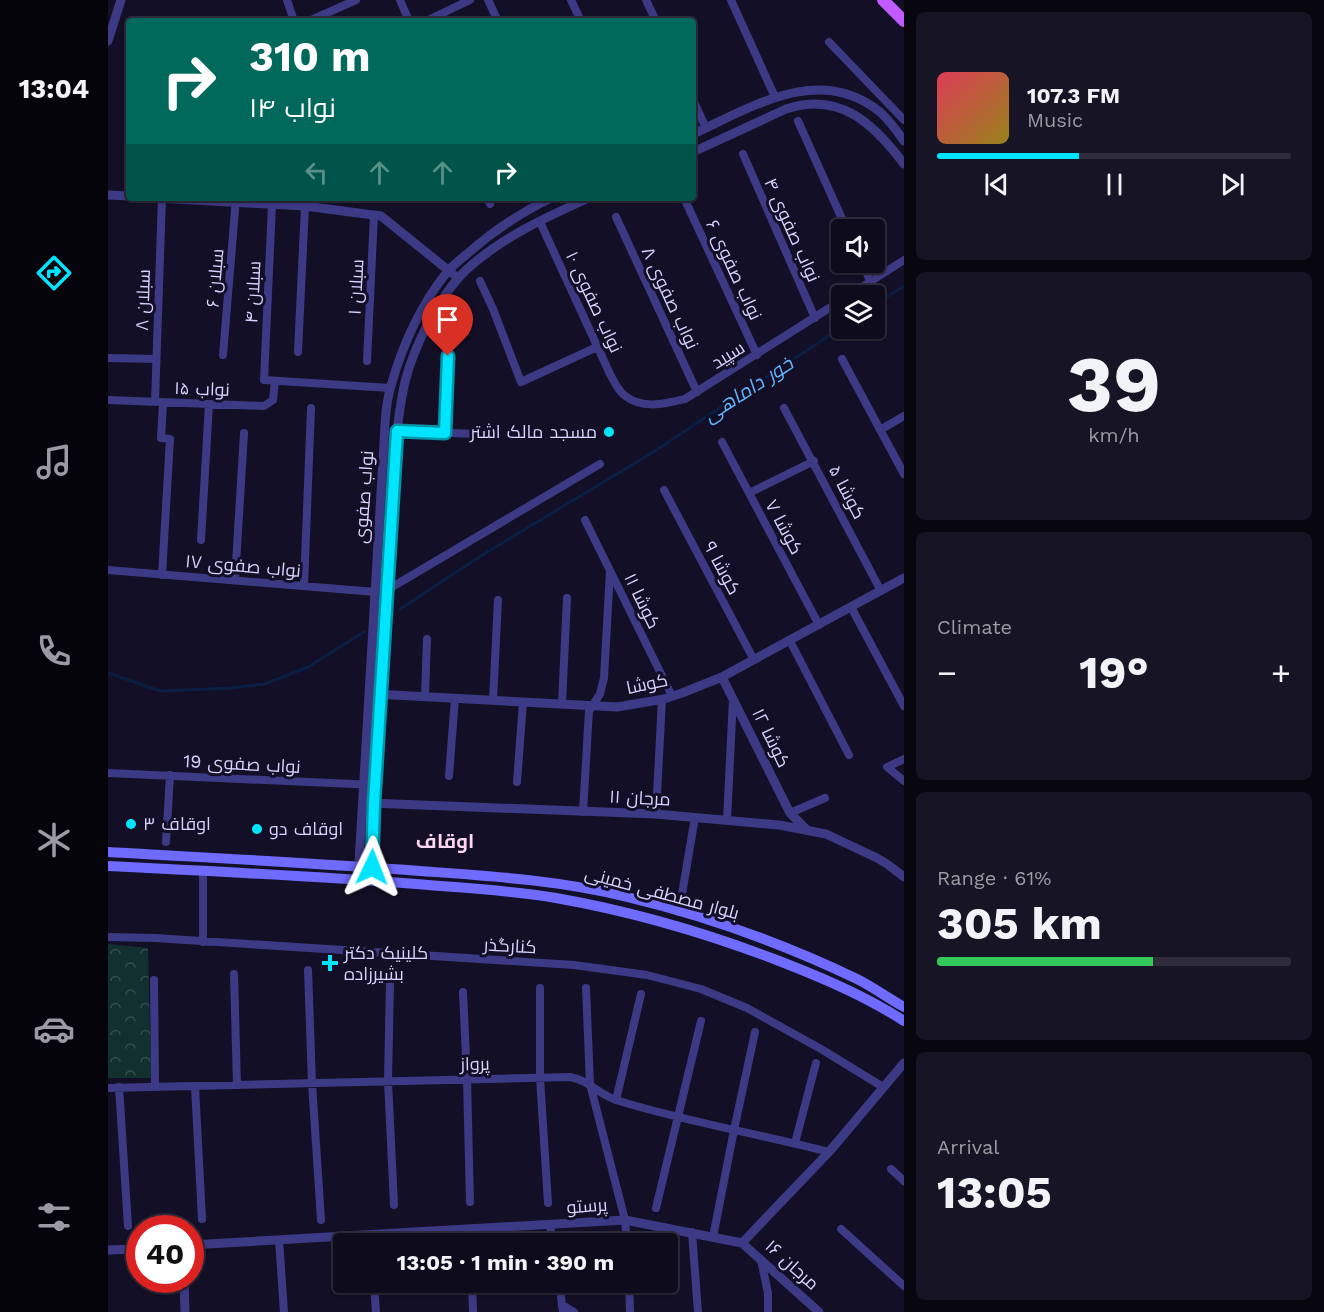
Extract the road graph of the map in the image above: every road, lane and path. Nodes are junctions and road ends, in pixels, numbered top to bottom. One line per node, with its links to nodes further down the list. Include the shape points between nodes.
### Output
1 (121, 0): 19 (street)
2 (287, 0): 11 (street)
3 (356, 0): 12 (street)
4 (400, 0): 13 (street)
5 (470, 0): 14 (street)
6 (488, 0): 15 (street)
7 (572, 0): 16 (street)
8 (646, 0): 17 (street)
9 (731, 0): 21 (street)
10 (883, 0): 18 (main road)
11 (293, 18)
12 (316, 18)
13 (408, 18)
14 (432, 18)
15 (497, 18)
16 (580, 18)
17 (655, 18)
18 (904, 21)
19 (108, 41)
20 (829, 42): 23 (street)
21 (775, 97): 25 (street); 27 (street, via 816,90 853,97 881,113)
22 (696, 106): 25 (street)
23 (904, 120)
24 (798, 121): 43 (street)
25 (706, 128): 26 (street); 28 (street)
26 (696, 133)
27 (904, 141)
28 (713, 143): 29 (street); 31 (street, via 786,109 821,104 841,108 863,120)
29 (696, 151)
30 (743, 154): 53 (street, نواب صفوی ۴)
31 (904, 164)
32 (108, 195): 33 (street)
33 (126, 196)
34 (162, 201): 60 (street, سبلان ۸)
35 (236, 201): 39 (street); 56 (street, سبلان ۶)
36 (545, 201): 46 (street, نواب صفوی, via 501,226)
37 (580, 201): 44 (street, نواب صفوی)
38 (685, 201): 57 (street, نواب صفوی ۶)
39 (272, 205): 40 (street); 63 (street, سبلان ۴, via 264,380)
40 (305, 206): 41 (street); 55 (street)
41 (374, 215): 46 (street, via 381,216); 62 (street, سبلان ۱)
42 (616, 217): 65 (street, نواب صفوی ۸)
43 (842, 219)
44 (540, 222): 48 (street, نواب صفوی, via 494,249); 54 (street, نواب صفوی ۱۰)
45 (904, 260): 50 (street)
46 (448, 271): 48 (street); 64 (street, نواب صفوی, via 408,338)
47 (867, 273): 50 (street)
48 (459, 279): 74 (street, نواب صفوی, via 414,351)
49 (480, 281): 54 (street, via 521,382)
50 (870, 281): 51 (street)
51 (864, 285)
52 (831, 307): 53 (street, سپید)
53 (814, 318): 57 (street, سپید)
54 (597, 346): 66 (street, نواب صفوی ۱۰)
55 (298, 352)
56 (223, 355)
57 (757, 355): 65 (street, سپید)
58 (448, 356): 76 (street)
59 (108, 357): 60 (street)
60 (156, 359): 68 (street, سبلان ۸)
61 (842, 359): 73 (street)
62 (367, 361)
63 (275, 381): 64 (street); 69 (street, نواب ۱۵, via 273,400 264,406)
64 (390, 388): 79 (street, نواب صفوی)
65 (697, 392): 66 (street, سپید, via 661,405 638,403)
66 (623, 394)
67 (108, 400): 68 (street, نواب ۱۵)
68 (159, 402): 69 (street, نواب ۱۵); 90 (street, سبلان ۸, via 161,438 170,439)
69 (209, 404): 87 (street)
70 (311, 408): 93 (street)
71 (784, 408): 81 (street, کوشا ۵)
72 (904, 416): 73 (street)
73 (880, 430): 83 (street)
74 (397, 431): 76 (street); 80 (street, نواب صفوی)
75 (244, 433): 92 (street)
76 (445, 433): 77 (street)
77 (477, 434)
78 (722, 442): 85 (street, کوشا ۷)
79 (384, 443): 80 (street, via 390,439); 96 (street, نواب صفوی)
80 (395, 445): 94 (street, نواب صفوی)
81 (813, 461): 85 (street); 95 (street, کوشا ۵)
82 (600, 464): 94 (street)
83 (904, 474)
84 (664, 490): 103 (street, کوشا ۹)
85 (749, 494): 100 (street, کوشا ۷)
86 (585, 520): 89 (street, کوشا ۱۱)
87 (201, 540)
88 (108, 570): 90 (street, نواب صفوی ۱۷)
89 (610, 571): 108 (street, کوشا ۱۱); 115 (street, via 604,678)
90 (162, 575): 92 (street, نواب صفوی ۱۷)
91 (904, 578): 95 (street, کوشا)
92 (235, 580): 93 (street, نواب صفوی ۱۷)
93 (304, 586): 96 (street, نواب صفوی ۱۷)
94 (387, 590): 106 (street, نواب صفوی)
95 (881, 591): 99 (street, کوشا)
96 (375, 592): 105 (street, نواب صفوی)
97 (567, 598): 114 (street)
98 (498, 600): 112 (street)
99 (851, 607): 100 (street, کوشا); 116 (street)
100 (819, 625): 102 (street, کوشا)
101 (427, 639): 107 (street)
102 (790, 641): 103 (street, کوشا); 117 (street)
103 (754, 660): 104 (street, کوشا)
104 (722, 677): 108 (street, کوشا); 110 (street, کوشا ۱۲)
105 (369, 694): 106 (street, کوشا); 124 (street, نواب صفوی)
106 (381, 694): 107 (street, کوشا); 125 (street, نواب صفوی)
107 (424, 696): 109 (street, کوشا)
108 (672, 696): 111 (street, کوشا)
109 (455, 698): 112 (street, کوشا); 121 (street)
110 (733, 698): 130 (street, کوشا ۱۲); 133 (street)
111 (662, 699): 115 (street, کوشا, via 617,706); 131 (street)
112 (493, 700): 113 (street, کوشا)
113 (523, 702): 114 (street, کوشا); 123 (street)
114 (562, 704): 115 (street, کوشا)
115 (592, 705): 129 (street)
116 (904, 706)
117 (849, 755)
118 (904, 759): 122 (street, via 887,767)
119 (108, 773): 120 (street, نواب صفوی 19)
120 (170, 775): 124 (street, نواب صفوی 19); 135 (street)
121 (449, 776)
122 (904, 781)
123 (517, 782)
124 (363, 784): 125 (street, نواب صفوی 19); 127 (street, نواب صفوی)
125 (375, 784): 128 (street, نواب صفوی)
126 (825, 798): 130 (street)
127 (362, 803): 128 (street, مرجان ۱۱); 138 (street, نواب صفوی)
128 (374, 803): 129 (street, مرجان ۱۱); 139 (street, نواب صفوی)
129 (583, 812): 131 (street, مرجان ۱۱)
130 (790, 813): 134 (street, کوشا ۱۲)
131 (656, 814): 132 (street, مرجان ۱۱)
132 (695, 817): 133 (street, مرجان ۱۱); 144 (street)
133 (727, 820): 134 (street, مرجان ۱۱)
134 (807, 830): 141 (street, مرجان ۱۱, via 848,844 887,864)
135 (166, 843)
136 (108, 852): 138 (main road, بلوار مصطفی خمینی)
137 (108, 866): 140 (main road, بلوار مصطفی خمینی)
138 (359, 866): 139 (main road, بلوار مصطفی خمینی); 142 (street, نواب صفوی)
139 (372, 867): 143 (street, نواب صفوی); 144 (main road, بلوار مصطفی خمینی, via 557,883)
140 (204, 871): 142 (main road, بلوار مصطفی خمینی); 146 (street)
141 (904, 878)
142 (358, 880): 143 (main road, بلوار مصطفی خمینی)
143 (371, 880): 157 (main road, بلوار مصطفی خمینی, via 555,898 633,914 725,940 802,970 881,1006)
144 (680, 912): 155 (main road, بلوار مصطفی خمینی, via 774,942 859,980)
145 (108, 938): 146 (street, کنارگذر)
146 (203, 942): 170 (street, کنارگذر, via 574,964 647,975 701,989 747,1008)
147 (308, 970): 164 (street)
148 (234, 974): 166 (street)
149 (154, 980): 169 (street)
150 (390, 982): 163 (street)
151 (540, 988): 161 (street)
152 (586, 988): 165 (street)
153 (463, 992): 162 (street)
154 (641, 994): 172 (street)
155 (904, 1007)
156 (701, 1021): 173 (street)
157 (904, 1022)
158 (755, 1032): 174 (street)
159 (816, 1063): 175 (street)
160 (904, 1063): 170 (street)
161 (540, 1078): 162 (street, پرواز); 165 (street, پرواز, via 570,1077); 180 (street)
162 (467, 1079): 163 (street, پرواز); 179 (street)
163 (388, 1081): 164 (street, پرواز); 181 (street)
164 (312, 1083): 166 (street, پرواز); 185 (street)
165 (590, 1084): 172 (street, پرواز); 186 (street)
166 (237, 1085): 167 (street, پرواز)
167 (195, 1086): 169 (street, پرواز); 184 (street)
168 (119, 1087): 169 (street, پرواز); 171 (street, پرواز); 183 (street)
169 (155, 1087)
170 (883, 1087): 176 (street)
171 (108, 1088)
172 (616, 1100): 173 (street, پرواز)
173 (677, 1118): 174 (street, پرواز); 182 (street)
174 (734, 1130): 175 (street, پرواز); 195 (street)
175 (795, 1143): 176 (street, پرواز)
176 (829, 1152): 198 (street)
177 (891, 1169): 178 (street)
178 (904, 1181)
179 (470, 1202)
180 (548, 1203)
181 (394, 1205)
182 (656, 1208)
183 (127, 1215)
184 (202, 1215)
185 (321, 1220)
186 (626, 1220): 187 (street, پرستو); 193 (street); 194 (street, پرستو)
187 (550, 1225): 188 (street, پرستو); 192 (street)
188 (471, 1229): 190 (street, پرستو); 191 (street)
189 (841, 1229): 203 (street)
190 (431, 1233)
191 (471, 1233)
192 (551, 1233)
193 (627, 1233)
194 (692, 1233): 195 (street, پرستو); 216 (street)
195 (713, 1237): 198 (street, پرستو)
196 (333, 1239): 197 (street, پرستو)
197 (279, 1240): 199 (street, پرستو); 211 (street)
198 (742, 1243): 202 (street, مرجان ۱۶)
199 (204, 1244)
200 (126, 1249): 201 (street)
201 (108, 1250)
202 (761, 1258): 217 (street); 218 (street, مرجان ۱۶)
203 (904, 1286)
204 (184, 1293): 210 (street)
205 (375, 1293): 212 (street)
206 (472, 1293): 213 (street)
207 (561, 1293): 209 (street)
208 (629, 1293): 215 (street)
209 (563, 1308): 214 (street)
210 (185, 1312)
211 (284, 1312)
212 (376, 1312)
213 (473, 1312)
214 (574, 1312)
215 (630, 1312)
216 (698, 1312)
217 (768, 1312)
218 (819, 1312)

